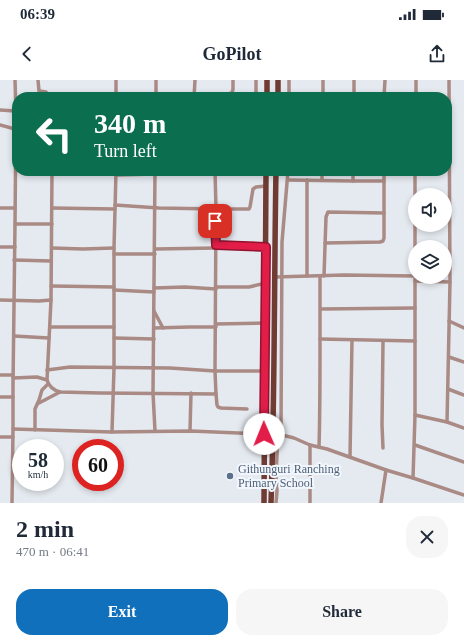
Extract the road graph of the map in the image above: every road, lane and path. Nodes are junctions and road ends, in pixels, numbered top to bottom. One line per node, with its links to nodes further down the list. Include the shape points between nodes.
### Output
1 (15, 80): 16 (street)
2 (38, 80): 17 (street, via 39,91)
3 (116, 80): 18 (street)
4 (156, 80): 19 (street)
5 (195, 80): 20 (street)
6 (233, 80): 21 (street)
7 (256, 80): 22 (street)
8 (268, 80): 23 (main road)
9 (278, 80): 24 (main road)
10 (289, 80): 25 (street)
11 (323, 80): 26 (street)
12 (354, 80): 27 (street)
13 (385, 80): 28 (street)
14 (416, 80): 29 (street)
15 (449, 80): 30 (street)
16 (15, 92)
17 (46, 92)
18 (116, 92)
19 (156, 92)
20 (194, 92)
21 (232, 92)
22 (256, 92)
23 (267, 92)
24 (278, 92)
25 (289, 92)
26 (323, 92)
27 (354, 92)
28 (384, 92)
29 (416, 92)
30 (449, 92)
31 (0, 110): 32 (street)
32 (12, 112)
33 (0, 125): 34 (street)
34 (12, 129)
35 (15, 176): 57 (street)
36 (52, 176): 58 (street)
37 (116, 176): 54 (street)
38 (155, 176): 55 (street)
39 (215, 176): 59 (street)
40 (266, 176): 53 (main road)
41 (276, 176): 80 (main road)
42 (288, 176): 48 (street)
43 (322, 176): 50 (street)
44 (353, 176): 51 (street)
45 (384, 176): 52 (street)
46 (415, 176): 63 (street)
47 (449, 176): 64 (street)
48 (288, 180): 49 (street); 81 (street, via 282,242)
49 (307, 180): 50 (street); 77 (street)
50 (322, 180): 51 (street)
51 (353, 181): 52 (street)
52 (384, 181): 60 (street)
53 (266, 186): 59 (street, via 252,189 249,209); 69 (main road)
54 (115, 207): 55 (street); 58 (street); 71 (street)
55 (155, 207): 59 (street); 72 (street)
56 (0, 208): 57 (street)
57 (15, 208): 61 (street)
58 (52, 208): 62 (street)
59 (216, 209): 68 (street)
60 (384, 213): 65 (street, via 382,242); 65 (street, via 328,212)
61 (15, 224): 62 (street); 67 (street)
62 (52, 224): 70 (street)
63 (415, 240)
64 (450, 240)
65 (325, 243): 78 (street)
66 (0, 247): 67 (street)
67 (14, 247): 75 (street)
68 (216, 247): 69 (street); 72 (street); 86 (street)
69 (266, 247): 82 (main road)
70 (52, 248): 71 (street); 76 (street)
71 (114, 248): 73 (street)
72 (155, 248): 74 (street)
73 (114, 254): 74 (street); 87 (street)
74 (155, 254): 88 (street)
75 (14, 260): 76 (street); 90 (street)
76 (51, 261): 85 (street)
77 (307, 276): 78 (street); 81 (street)
78 (322, 276): 79 (street); 93 (street)
79 (408, 276)
80 (275, 277): 81 (street); 120 (main road)
81 (282, 277): 121 (street)
82 (266, 283): 86 (street, via 250,287); 96 (main road)
83 (415, 284): 92 (street)
84 (450, 284): 95 (street)
85 (51, 286): 87 (street); 91 (street)
86 (216, 288): 88 (street); 97 (street)
87 (114, 289): 88 (street); 99 (street)
88 (154, 290): 94 (street)
89 (0, 300): 90 (street)
90 (14, 300): 91 (street); 103 (street)
91 (52, 300): 98 (street)
92 (415, 308): 93 (street); 110 (street)
93 (321, 309): 107 (street)
94 (154, 310): 100 (street); 101 (street)
95 (449, 321): 102 (street); 111 (street)
96 (266, 322): 97 (street); 117 (main road)
97 (216, 326): 101 (street); 116 (street)
98 (50, 327): 99 (street); 104 (street)
99 (114, 327): 105 (street)
100 (154, 328): 101 (street); 106 (street)
101 (164, 328)
102 (464, 328)
103 (14, 336): 104 (street); 119 (street)
104 (49, 338): 115 (street)
105 (114, 338): 106 (street); 113 (street)
106 (154, 339): 114 (street)
107 (320, 339): 108 (street); 148 (street)
108 (352, 340): 109 (street); 150 (street)
109 (383, 341): 110 (street); 149 (street)
110 (415, 341): 134 (street)
111 (449, 357): 112 (street); 123 (street)
112 (464, 362)
113 (114, 368): 114 (street); 115 (street, via 70,367); 125 (street)
114 (154, 368): 116 (street); 126 (street)
115 (47, 370): 122 (street)
116 (215, 371): 117 (street); 128 (street)
117 (265, 371): 142 (main road)
118 (0, 375): 119 (street)
119 (13, 376): 122 (street, via 37,377); 131 (street)
120 (273, 380): 121 (street); 143 (main road)
121 (281, 380): 143 (street, via 281,430)
122 (47, 382): 124 (street); 132 (street)
123 (448, 389): 129 (street); 135 (street)
124 (60, 392): 125 (street); 132 (street)
125 (113, 393): 126 (street); 141 (street)
126 (153, 393): 127 (street); 139 (street)
127 (191, 394): 128 (street); 140 (street)
128 (216, 394): 133 (street, via 218,407)
129 (464, 395)
130 (0, 397): 131 (street)
131 (14, 397): 137 (street)
132 (38, 403): 138 (street, via 35,413)
133 (247, 409)
134 (415, 415): 135 (street); 147 (street)
135 (447, 422): 136 (street)
136 (464, 428)
137 (13, 429): 138 (street); 145 (street)
138 (36, 430): 141 (street)
139 (155, 431): 140 (street); 141 (street)
140 (190, 431): 142 (street)
141 (112, 432)
142 (264, 434): 151 (main road)
143 (275, 434): 146 (street); 152 (main road); 160 (street)
144 (0, 437): 145 (street)
145 (12, 437): 157 (street)
146 (310, 445): 148 (street); 161 (street)
147 (414, 445): 153 (street); 155 (street)
148 (319, 447): 150 (street)
149 (383, 448)
150 (350, 457): 154 (street)
151 (264, 458): 152 (main road); 158 (main road)
152 (272, 458): 159 (main road)
153 (464, 462)
154 (386, 470): 155 (street); 162 (street)
155 (413, 478): 156 (street)
156 (464, 495)
157 (12, 503)
158 (264, 503)
159 (271, 503)
160 (276, 503)
161 (310, 503)
162 (381, 503)

